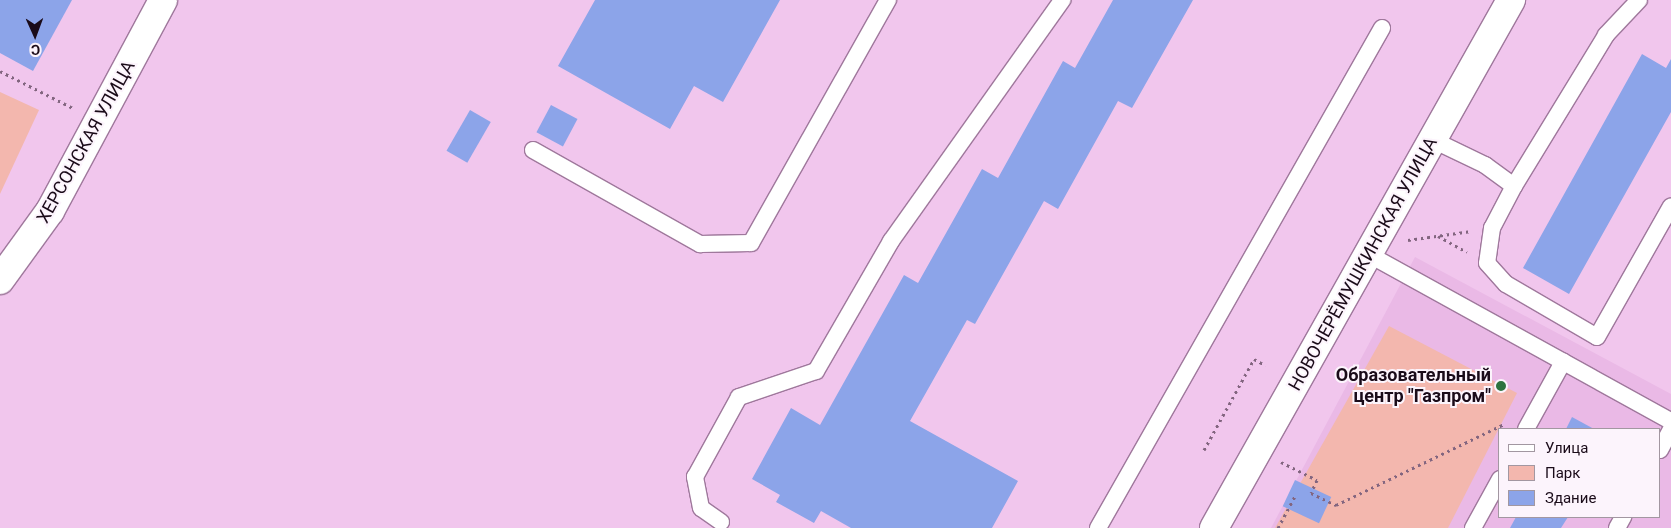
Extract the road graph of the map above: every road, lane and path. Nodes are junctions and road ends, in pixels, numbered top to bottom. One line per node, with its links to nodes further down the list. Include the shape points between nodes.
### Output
1 (163, 0): 18 (street, ХЕРСОНСКАЯ УЛИЦА, via 50,211)
2 (888, 0): 10 (lane, via 751,243 700,244)
3 (1062, 0): 30 (lane, via 891,241 816,371 738,398 695,477 701,508)
4 (1511, 0): 9 (street, НОВОЧЕРЁМУШКИНСКАЯ УЛИЦА)
5 (1639, 0): 11 (lane, via 1606,35)
6 (1382, 28): 31 (lane)
7 (0, 71): 8 (path)
8 (75, 109)
9 (1433, 140): 11 (lane, via 1486,165); 16 (street, НОВОЧЕРЁМУШКИНСКАЯ УЛИЦА)
10 (533, 150)
11 (1514, 186): 13 (lane)
12 (1671, 206): 17 (lane, via 1597,336 1506,284)
13 (1492, 228): 14 (path); 17 (lane)
14 (1437, 235): 15 (path); 17 (path)
15 (1404, 241)
16 (1368, 254): 19 (lane); 32 (street, НОВОЧЕРЁМУШКИНСКАЯ УЛИЦА)
17 (1487, 263)
18 (0, 280)
19 (1563, 362): 21 (lane); 22 (lane)
20 (1265, 365): 26 (path, via 1254,360)
21 (1538, 407): 23 (lane); 27 (path, via 1336,505 1311,493 1317,480)
22 (1671, 422)
23 (1527, 428)
24 (1671, 429): 25 (lane)
25 (1661, 448)
26 (1204, 450)
27 (1280, 462)
28 (1498, 483): 34 (lane)
29 (1296, 494): 33 (path)
30 (724, 526)
31 (1098, 528)
32 (1214, 528)
33 (1278, 528)
34 (1473, 528)

